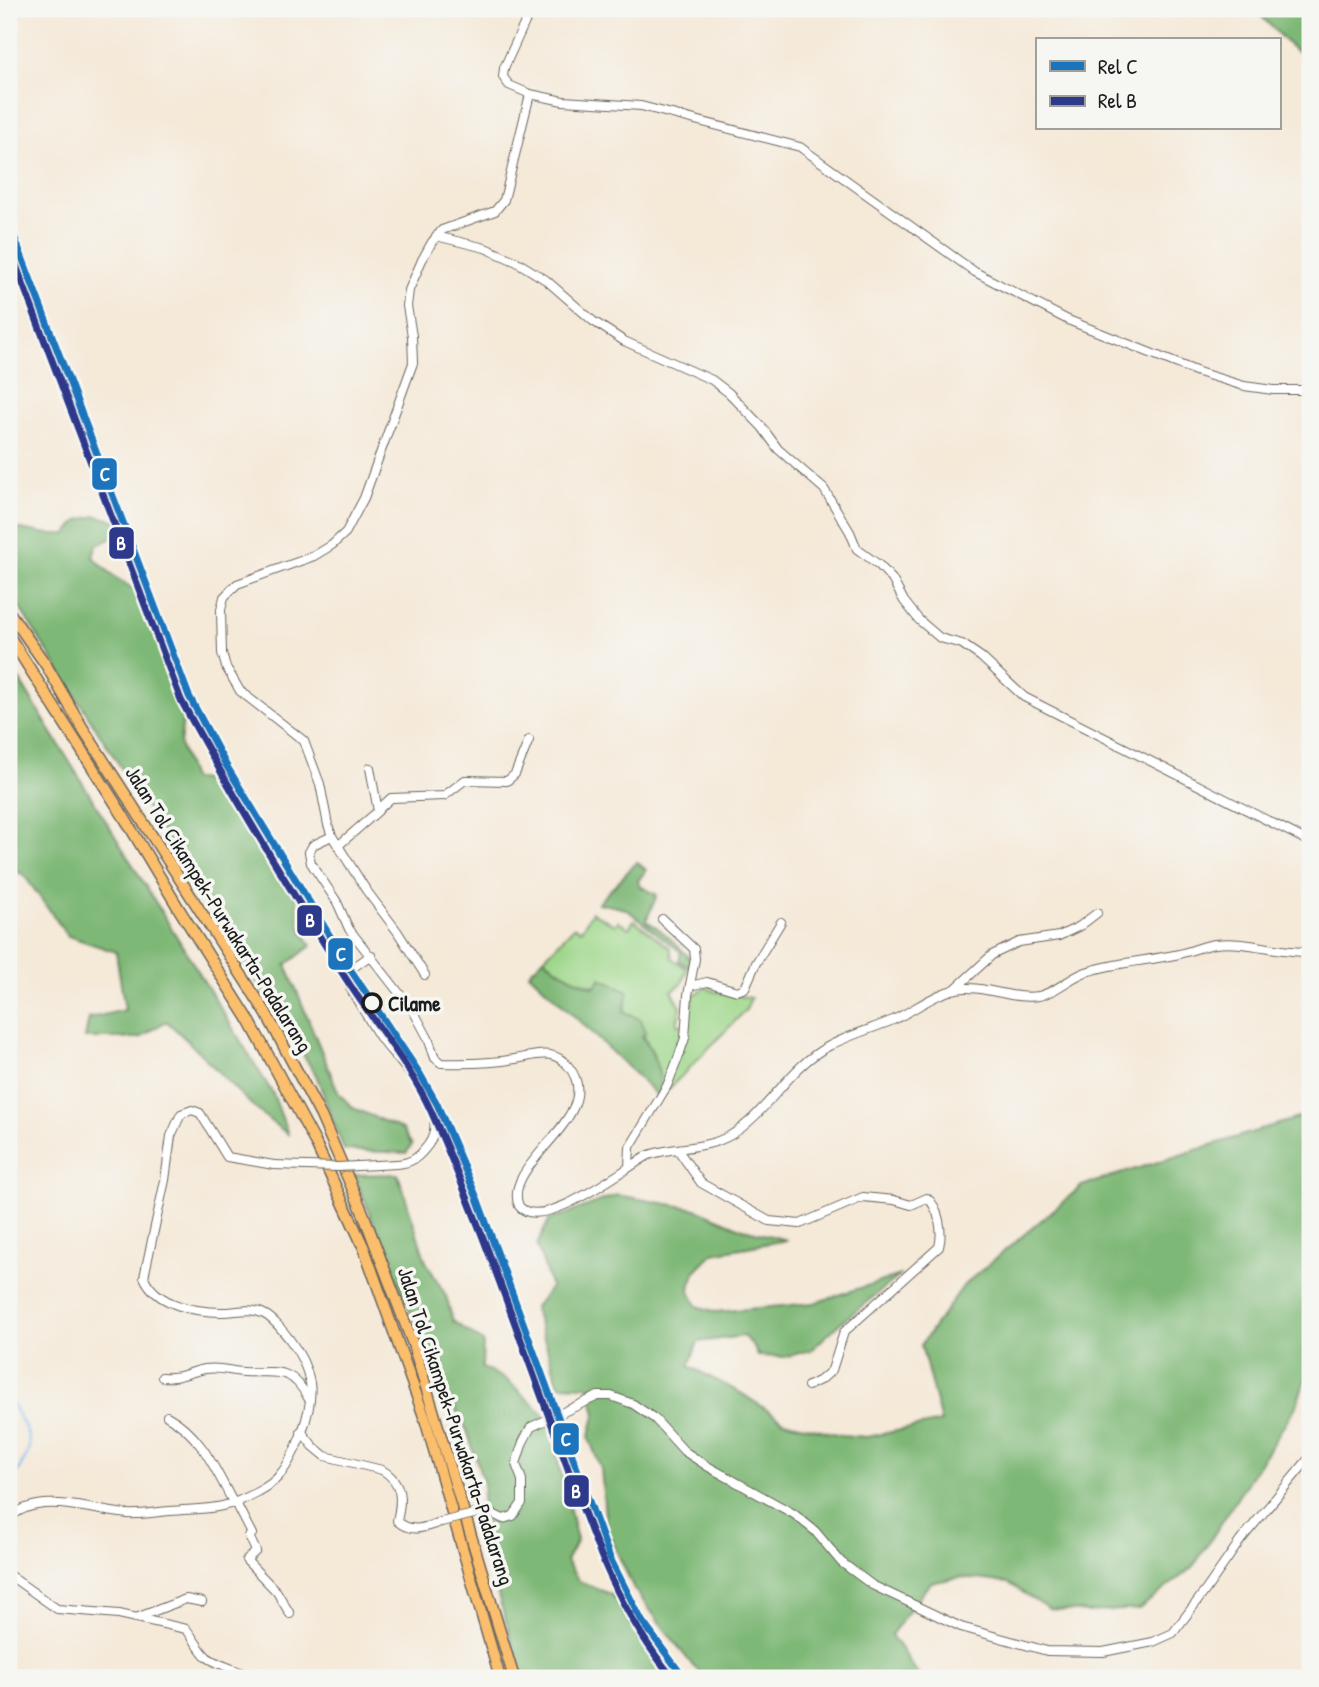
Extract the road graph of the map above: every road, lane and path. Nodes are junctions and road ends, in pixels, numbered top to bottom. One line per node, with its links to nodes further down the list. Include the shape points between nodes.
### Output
1 (531, 9): 2 (street, via 503,77 509,85)
2 (530, 94): 3 (street, via 500,207); 4 (street, via 642,106 800,147 975,272 1068,320 1221,379)
3 (436, 236): 10 (street, via 409,290 414,351 405,390 364,498 346,532 314,556 237,584 224,597 221,610 226,667 240,691 304,741); 11 (street, via 485,248 517,262 624,341 712,380 729,393 778,449 824,489 857,549 892,579 919,620 940,638 962,644 981,657 1024,697)
4 (1310, 393)
5 (9, 612): 37 (highway, Jalan Tol Cikampek–Purwakarta–Padalarang, via 266,1013 321,1116 413,1344)
6 (9, 636): 36 (highway, Jalan Tol Cikampek–Purwakarta–Padalarang, via 249,1020 315,1142 364,1248 425,1419)
7 (529, 740): 9 (street, via 510,780 465,780 444,796 391,798)
8 (370, 768): 9 (street)
9 (379, 809): 12 (street)
10 (332, 836): 12 (street); 17 (street, via 313,845 309,857 349,929)
11 (1310, 842)
12 (339, 845): 18 (street)
13 (1097, 913): 20 (street, via 1059,936 1020,942 992,955)
14 (662, 919): 19 (street, via 695,953)
15 (781, 922): 19 (street, via 744,988 737,991 707,982)
16 (1310, 952): 20 (street, via 1215,944 1094,970 1035,996)
17 (371, 956): 22 (street, via 414,1012 439,1062 489,1063 553,1054 574,1073 578,1089 574,1108 519,1184 516,1196 521,1209 538,1212 579,1199); 25 (street, bridge, via 347,972 349,985 434,1115 431,1142 414,1160 397,1164 274,1165 227,1157 197,1111 188,1110 181,1114 171,1136 144,1277 157,1294 176,1304 207,1312 247,1310 268,1316 299,1353)
18 (425, 975)
19 (690, 986): 22 (street, via 685,1038 667,1086 630,1147)
20 (956, 989): 21 (street, via 828,1046 733,1134)
21 (678, 1150): 22 (street, via 659,1152); 24 (street, via 701,1183 769,1221 800,1224 863,1196 911,1205 927,1198 932,1203 940,1230 939,1247 844,1332 832,1370)
22 (629, 1167)
23 (162, 1377): 25 (street, via 225,1367 241,1372 277,1371 295,1379)
24 (808, 1386)
25 (310, 1401): 27 (street)
26 (167, 1416): 29 (street, via 203,1447)
27 (301, 1431): 28 (street, bridge, via 325,1456 389,1474 401,1494 397,1521 413,1530 478,1513 503,1519 513,1516 522,1503 516,1464 531,1427 598,1396 611,1396 655,1419 684,1451 707,1466 794,1514 841,1562 872,1585 961,1627 1047,1651 1103,1652 1173,1633 1240,1541); 29 (street, via 278,1478)
28 (1310, 1457)
29 (235, 1503): 30 (street, via 215,1509 129,1514 46,1504); 33 (street, via 256,1551 246,1560 277,1592)
30 (9, 1518)
31 (9, 1575): 34 (street, via 57,1609)
32 (202, 1602): 34 (street, via 187,1599)
33 (290, 1614)
34 (136, 1618): 35 (street, via 186,1629 206,1656)
35 (254, 1678)
36 (500, 1678)
37 (514, 1678)

